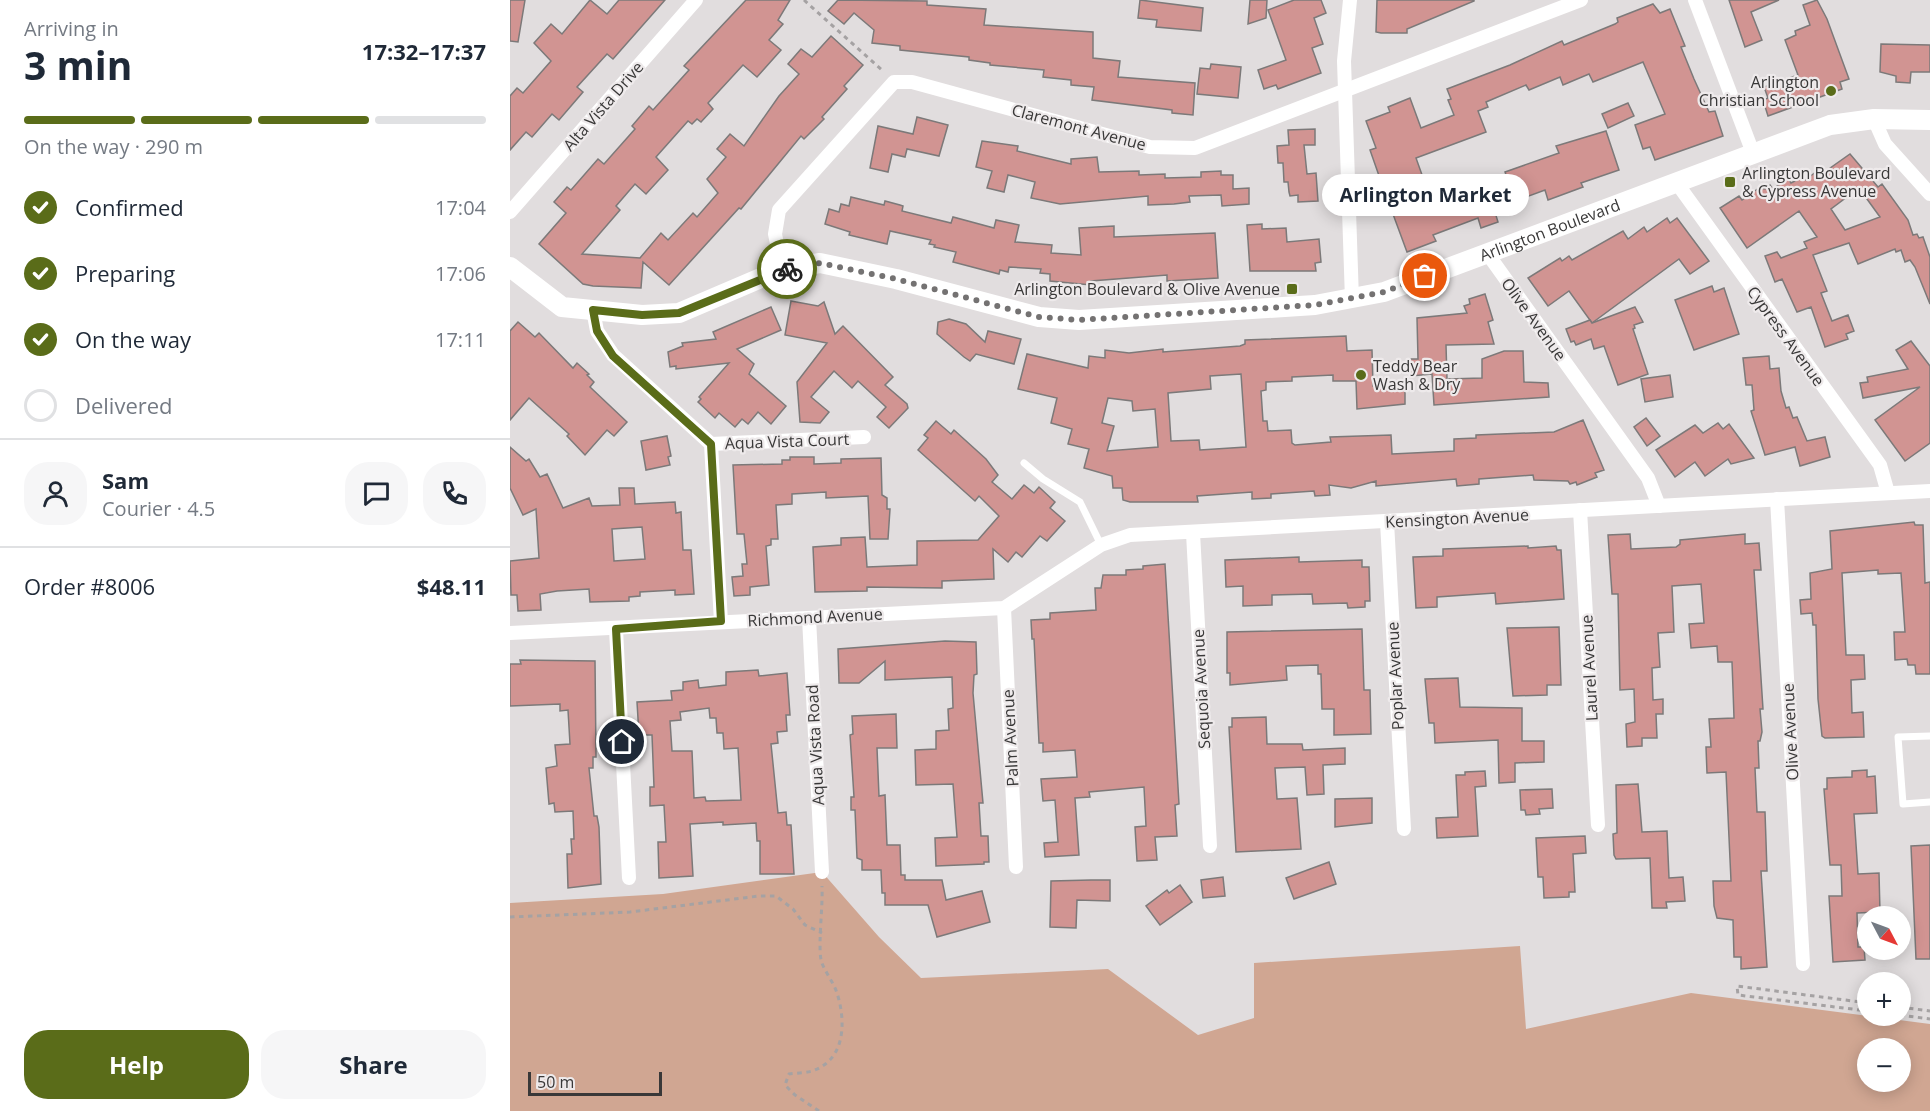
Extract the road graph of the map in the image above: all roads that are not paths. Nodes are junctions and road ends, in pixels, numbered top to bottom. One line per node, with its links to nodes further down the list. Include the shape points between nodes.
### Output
1 (696, 0): 11 (street, Alta Vista Drive)
2 (1350, 0): 5 (street)
3 (1581, 0): 5 (street, Claremont Avenue)
4 (1695, 0): 8 (street)
5 (1345, 90): 14 (street, Claremont Avenue, via 1195,148 1150,147 912,82 894,82 779,210 775,234); 15 (street)
6 (1874, 119): 7 (main road, Arlington Boulevard); 8 (main road, Arlington Boulevard, via 1830,125); 10 (street, via 1884,144)
7 (1930, 120)
8 (1753, 153): 9 (main road, Arlington Boulevard)
9 (1676, 182): 12 (main road, Arlington Boulevard); 21 (street, Cypress Avenue, via 1880,465)
10 (1930, 194)
11 (510, 212)
12 (1487, 253): 15 (main road, Arlington Boulevard); 23 (street, Olive Avenue, via 1648,478)
13 (510, 267): 16 (main road, Arlington Boulevard, via 562,308)
14 (782, 269): 15 (main road, Arlington Boulevard, via 820,263 1039,317 1079,320); 16 (main road, Arlington Boulevard, via 679,313 642,315)
15 (1352, 300)
16 (593, 310): 18 (street, via 597,331 613,356)
17 (864, 437): 18 (street, Aqua Vista Court)
18 (711, 444): 30 (street)
19 (1024, 462): 27 (lane, via 1080,502)
20 (1930, 491): 21 (street, Kensington Avenue)
21 (1888, 493): 22 (street, Kensington Avenue)
22 (1777, 499): 23 (street, Kensington Avenue); 41 (street, Olive Avenue)
23 (1659, 506): 24 (street, Kensington Avenue)
24 (1580, 510): 25 (street, Kensington Avenue); 35 (street, Laurel Avenue)
25 (1387, 522): 26 (street, Kensington Avenue); 36 (street, Poplar Avenue)
26 (1193, 532): 27 (street, Kensington Avenue, via 1130,535); 37 (street, Sequoia Avenue)
27 (1101, 545): 28 (street)
28 (1004, 608): 29 (street, Richmond Avenue); 38 (street, Palm Avenue)
29 (809, 618): 30 (street, Richmond Avenue); 39 (street, Aqua Vista Road)
30 (721, 621): 31 (street, Richmond Avenue)
31 (616, 629): 32 (street, Richmond Avenue); 40 (street)
32 (510, 633)
33 (1930, 736): 34 (lane, via 1898,737 1903,804)
34 (1930, 802)
35 (1598, 825)
36 (1404, 829)
37 (1210, 846)
38 (1016, 867)
39 (822, 872)
40 (628, 878)
41 (1803, 964)

